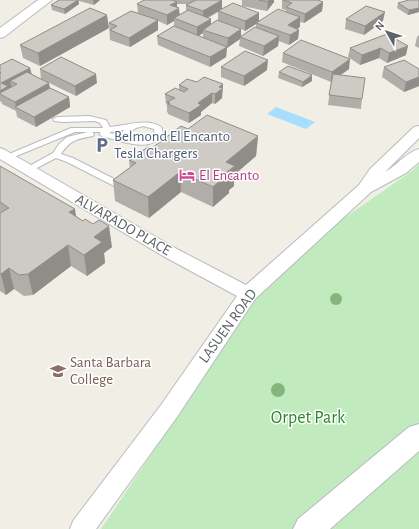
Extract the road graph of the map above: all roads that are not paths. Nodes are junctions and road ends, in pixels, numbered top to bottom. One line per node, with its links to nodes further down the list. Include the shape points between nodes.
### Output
1 (46, 0): 2 (street)
2 (0, 34)
3 (57, 119): 6 (lane, via 96,119 105,124)
4 (132, 127): 6 (lane); 7 (lane, via 126,133); 7 (lane, via 149,124 158,128 159,135 146,143)
5 (419, 130): 13 (street, LASUEN ROAD, via 376,172)
6 (107, 133): 7 (lane); 9 (lane, via 68,131); 10 (lane, via 88,134 70,139)
7 (130, 140)
8 (419, 154): 13 (street, via 400,170)
9 (3, 155): 11 (street, ALVARADO PLACE)
10 (56, 155): 11 (lane); 12 (lane)
11 (28, 169): 14 (street, ALVARADO PLACE, via 169,252)
12 (121, 186)
13 (365, 189): 14 (street, LASUEN ROAD)
14 (248, 294): 16 (street, LASUEN ROAD, via 169,411)
15 (419, 435): 17 (street)
16 (82, 529)
17 (308, 529)

